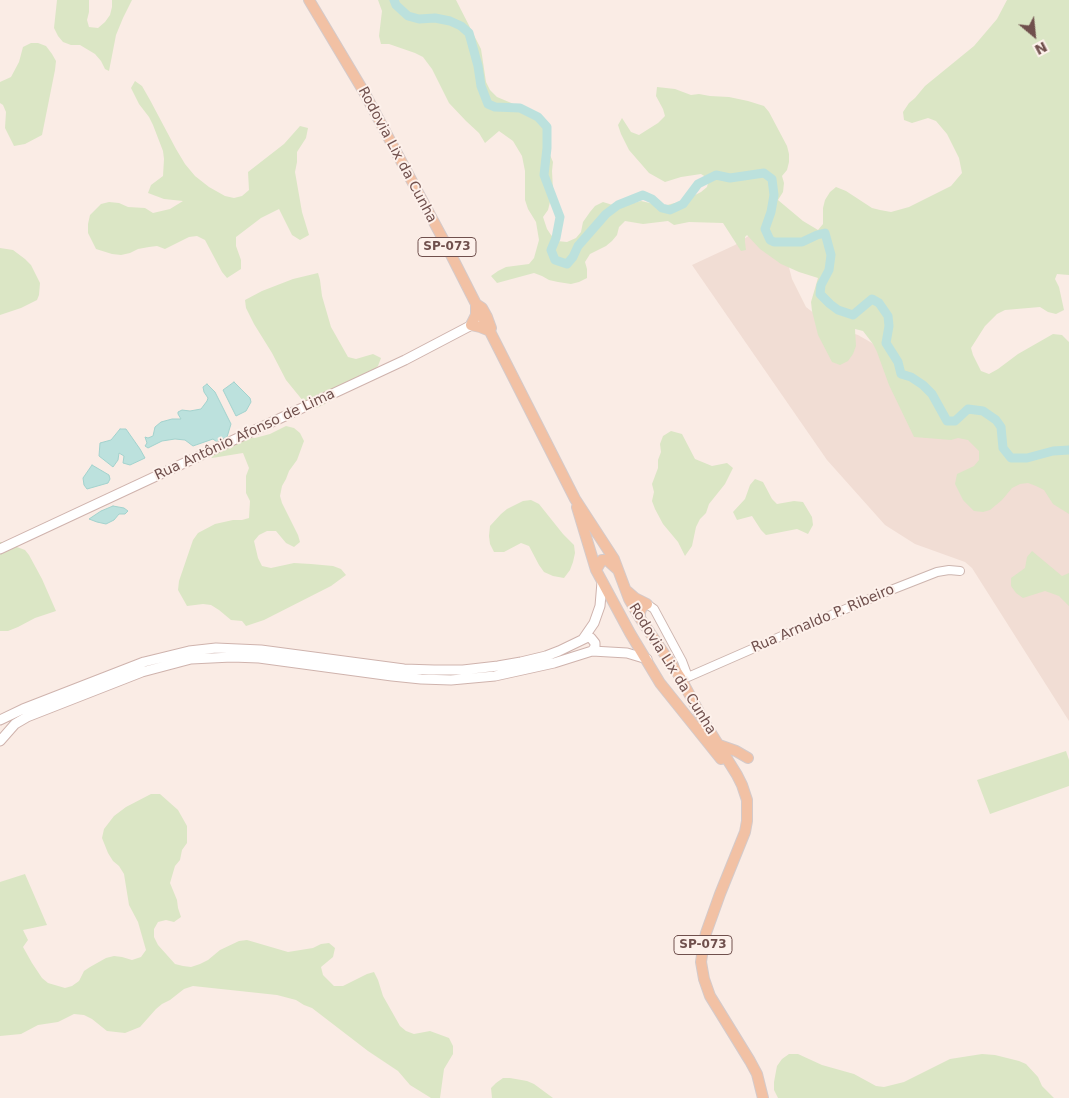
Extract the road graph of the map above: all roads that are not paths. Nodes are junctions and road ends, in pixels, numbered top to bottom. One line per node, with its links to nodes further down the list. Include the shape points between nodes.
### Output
1 (309, 0): 2 (main road, Rodovia Lix da Cunha / SP-073, via 364,92)
2 (476, 304): 3 (main road, Rodovia Lix da Cunha, via 482,308); 4 (main road, via 476,316)
3 (485, 318): 4 (main road, Rua Antônio Afonso de Lima); 5 (main road, Rodovia Lix da Cunha)
4 (471, 325): 5 (main road); 7 (main road, Rua Antônio Afonso de Lima, via 396,364)
5 (490, 331): 6 (main road, Rodovia Lix da Cunha / SP-073)
6 (575, 499): 8 (main road, Rodovia Lix da Cunha / SP-073); 10 (main road, Rodovia Lix da Cunha / SP-073)
7 (0, 549)
8 (596, 570): 10 (main road, via 602,560 607,560); 11 (main road, Rodovia Lix da Cunha / SP-073)
9 (960, 571): 13 (street, Rua Arnaldo P. Ribeiro, via 937,572 688,677 654,609)
10 (619, 572): 12 (main road, Rodovia Lix da Cunha / SP-073)
11 (602, 582): 15 (main road, via 600,606); 17 (main road, Rodovia Lix da Cunha / SP-073)
12 (626, 590): 13 (main road); 14 (main road, Rodovia Lix da Cunha / SP-073)
13 (647, 604): 14 (main road, via 642,607)
14 (640, 618): 18 (main road, Rodovia Lix da Cunha / SP-073)
15 (584, 639): 16 (main road, via 593,640 595,647); 20 (main road, via 546,656 463,670 404,669 246,648 189,650 144,662)
16 (592, 651): 17 (main road, via 627,653); 22 (main road, via 525,670 451,680 392,676 259,658 191,659 142,672 29,716 15,724)
17 (647, 659): 19 (main road, Rodovia Lix da Cunha / SP-073)
18 (676, 672): 19 (main road, via 677,679 672,685); 23 (main road, Rodovia Lix da Cunha / SP-073)
19 (660, 684): 25 (main road, Rodovia Lix da Cunha / SP-073)
20 (0, 720)
21 (0, 730): 22 (main road)
22 (1, 741)
23 (718, 745): 24 (main road); 25 (main road, Rodovia Lix da Cunha / SP-073)
24 (748, 758)
25 (742, 785): 26 (main road, Rodovia Lix da Cunha / SP-073, via 747,800 745,832 706,933 701,962 710,996 757,1074)
26 (763, 1098)

